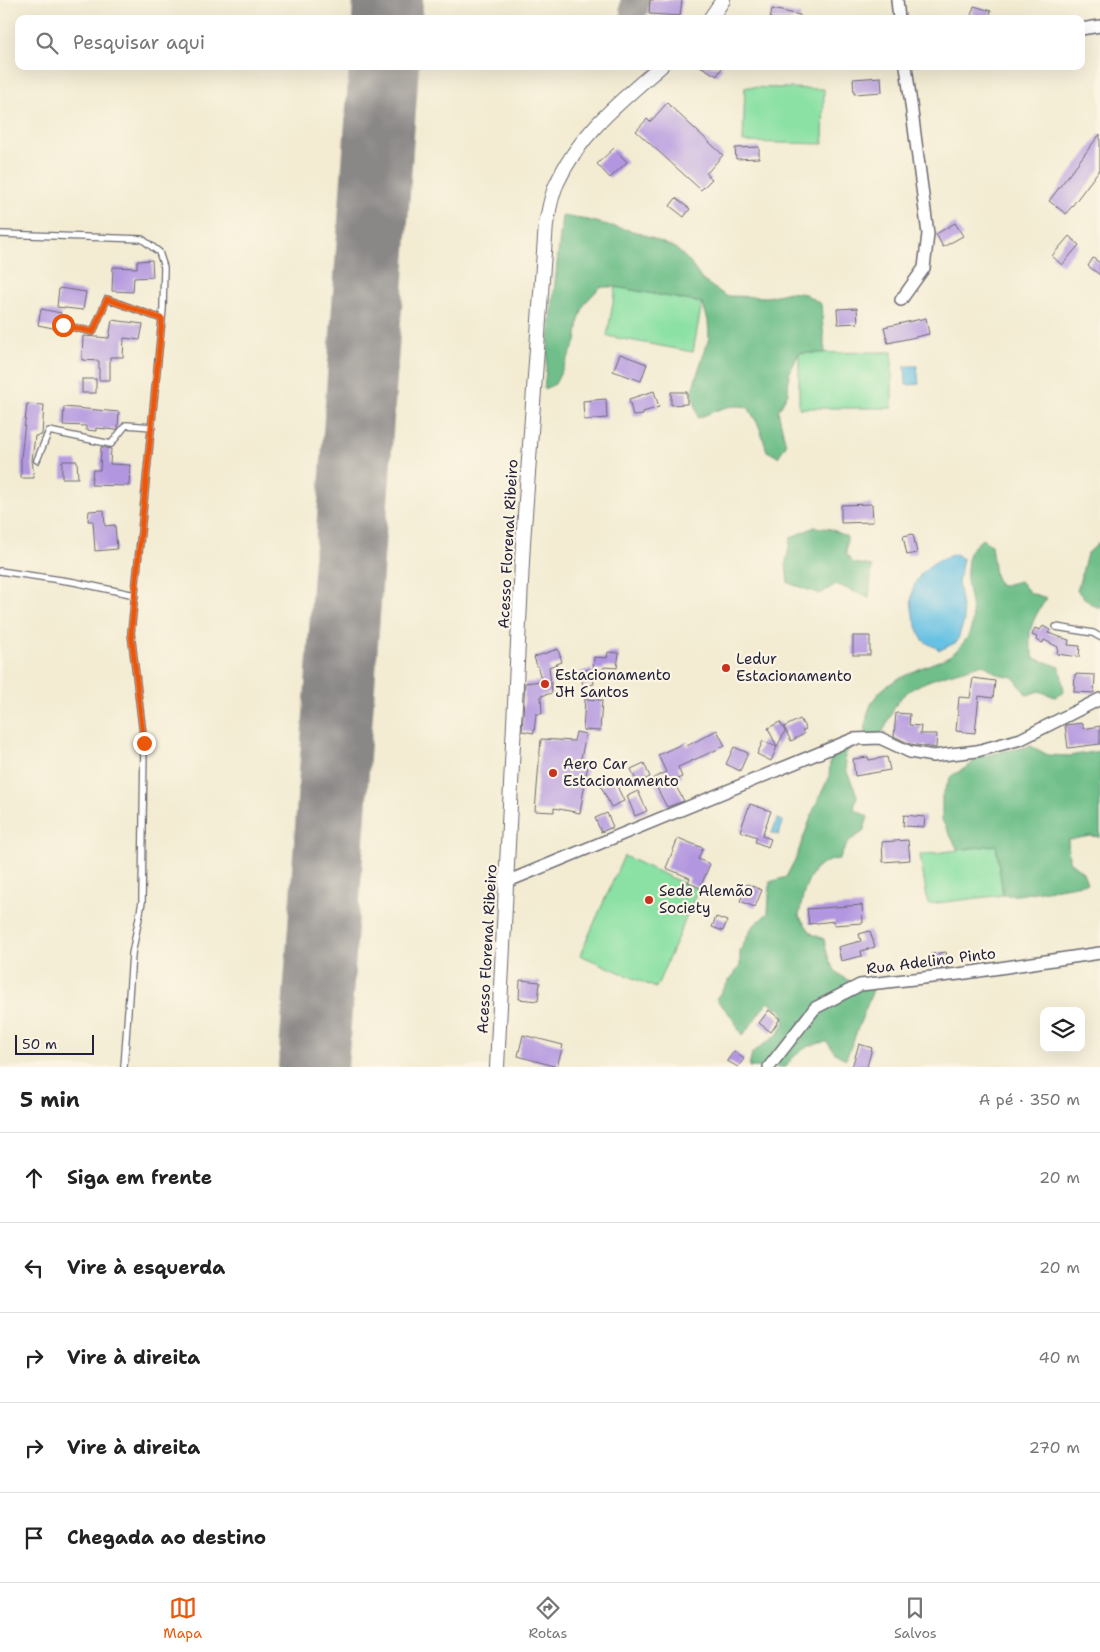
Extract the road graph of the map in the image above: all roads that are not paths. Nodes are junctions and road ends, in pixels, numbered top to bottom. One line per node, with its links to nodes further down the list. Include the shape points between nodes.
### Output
1 (723, 0): 3 (street)
2 (896, 0): 4 (street)
3 (713, 15)
4 (898, 15)
5 (1100, 26): 6 (street)
6 (1085, 28)
7 (657, 70): 20 (street, Acesso Florenal Ribeiro, via 594,127 574,152 556,184 546,224 523,542)
8 (907, 70): 10 (street, via 928,234 924,268)
9 (0, 234): 11 (lane, via 142,239 159,252 164,267)
10 (901, 300)
11 (162, 319): 12 (lane, via 107,299 93,332); 13 (lane)
12 (63, 325)
13 (152, 427): 14 (lane, via 126,425 111,444 49,431); 16 (lane)
14 (37, 460)
15 (0, 571): 16 (lane)
16 (135, 595): 22 (lane, via 131,633 144,743 142,902 132,954)
17 (1056, 628): 18 (lane, via 1093,633)
18 (1100, 637)
19 (1100, 699): 20 (street, via 1021,739 978,751 932,756 910,752 880,738 853,739)
20 (506, 882): 23 (street, Acesso Florenal Ribeiro)
21 (1100, 953): 24 (street, Rua Adelino Pinto, via 860,985 815,1008)
22 (124, 1067)
23 (497, 1067)
24 (769, 1067)

